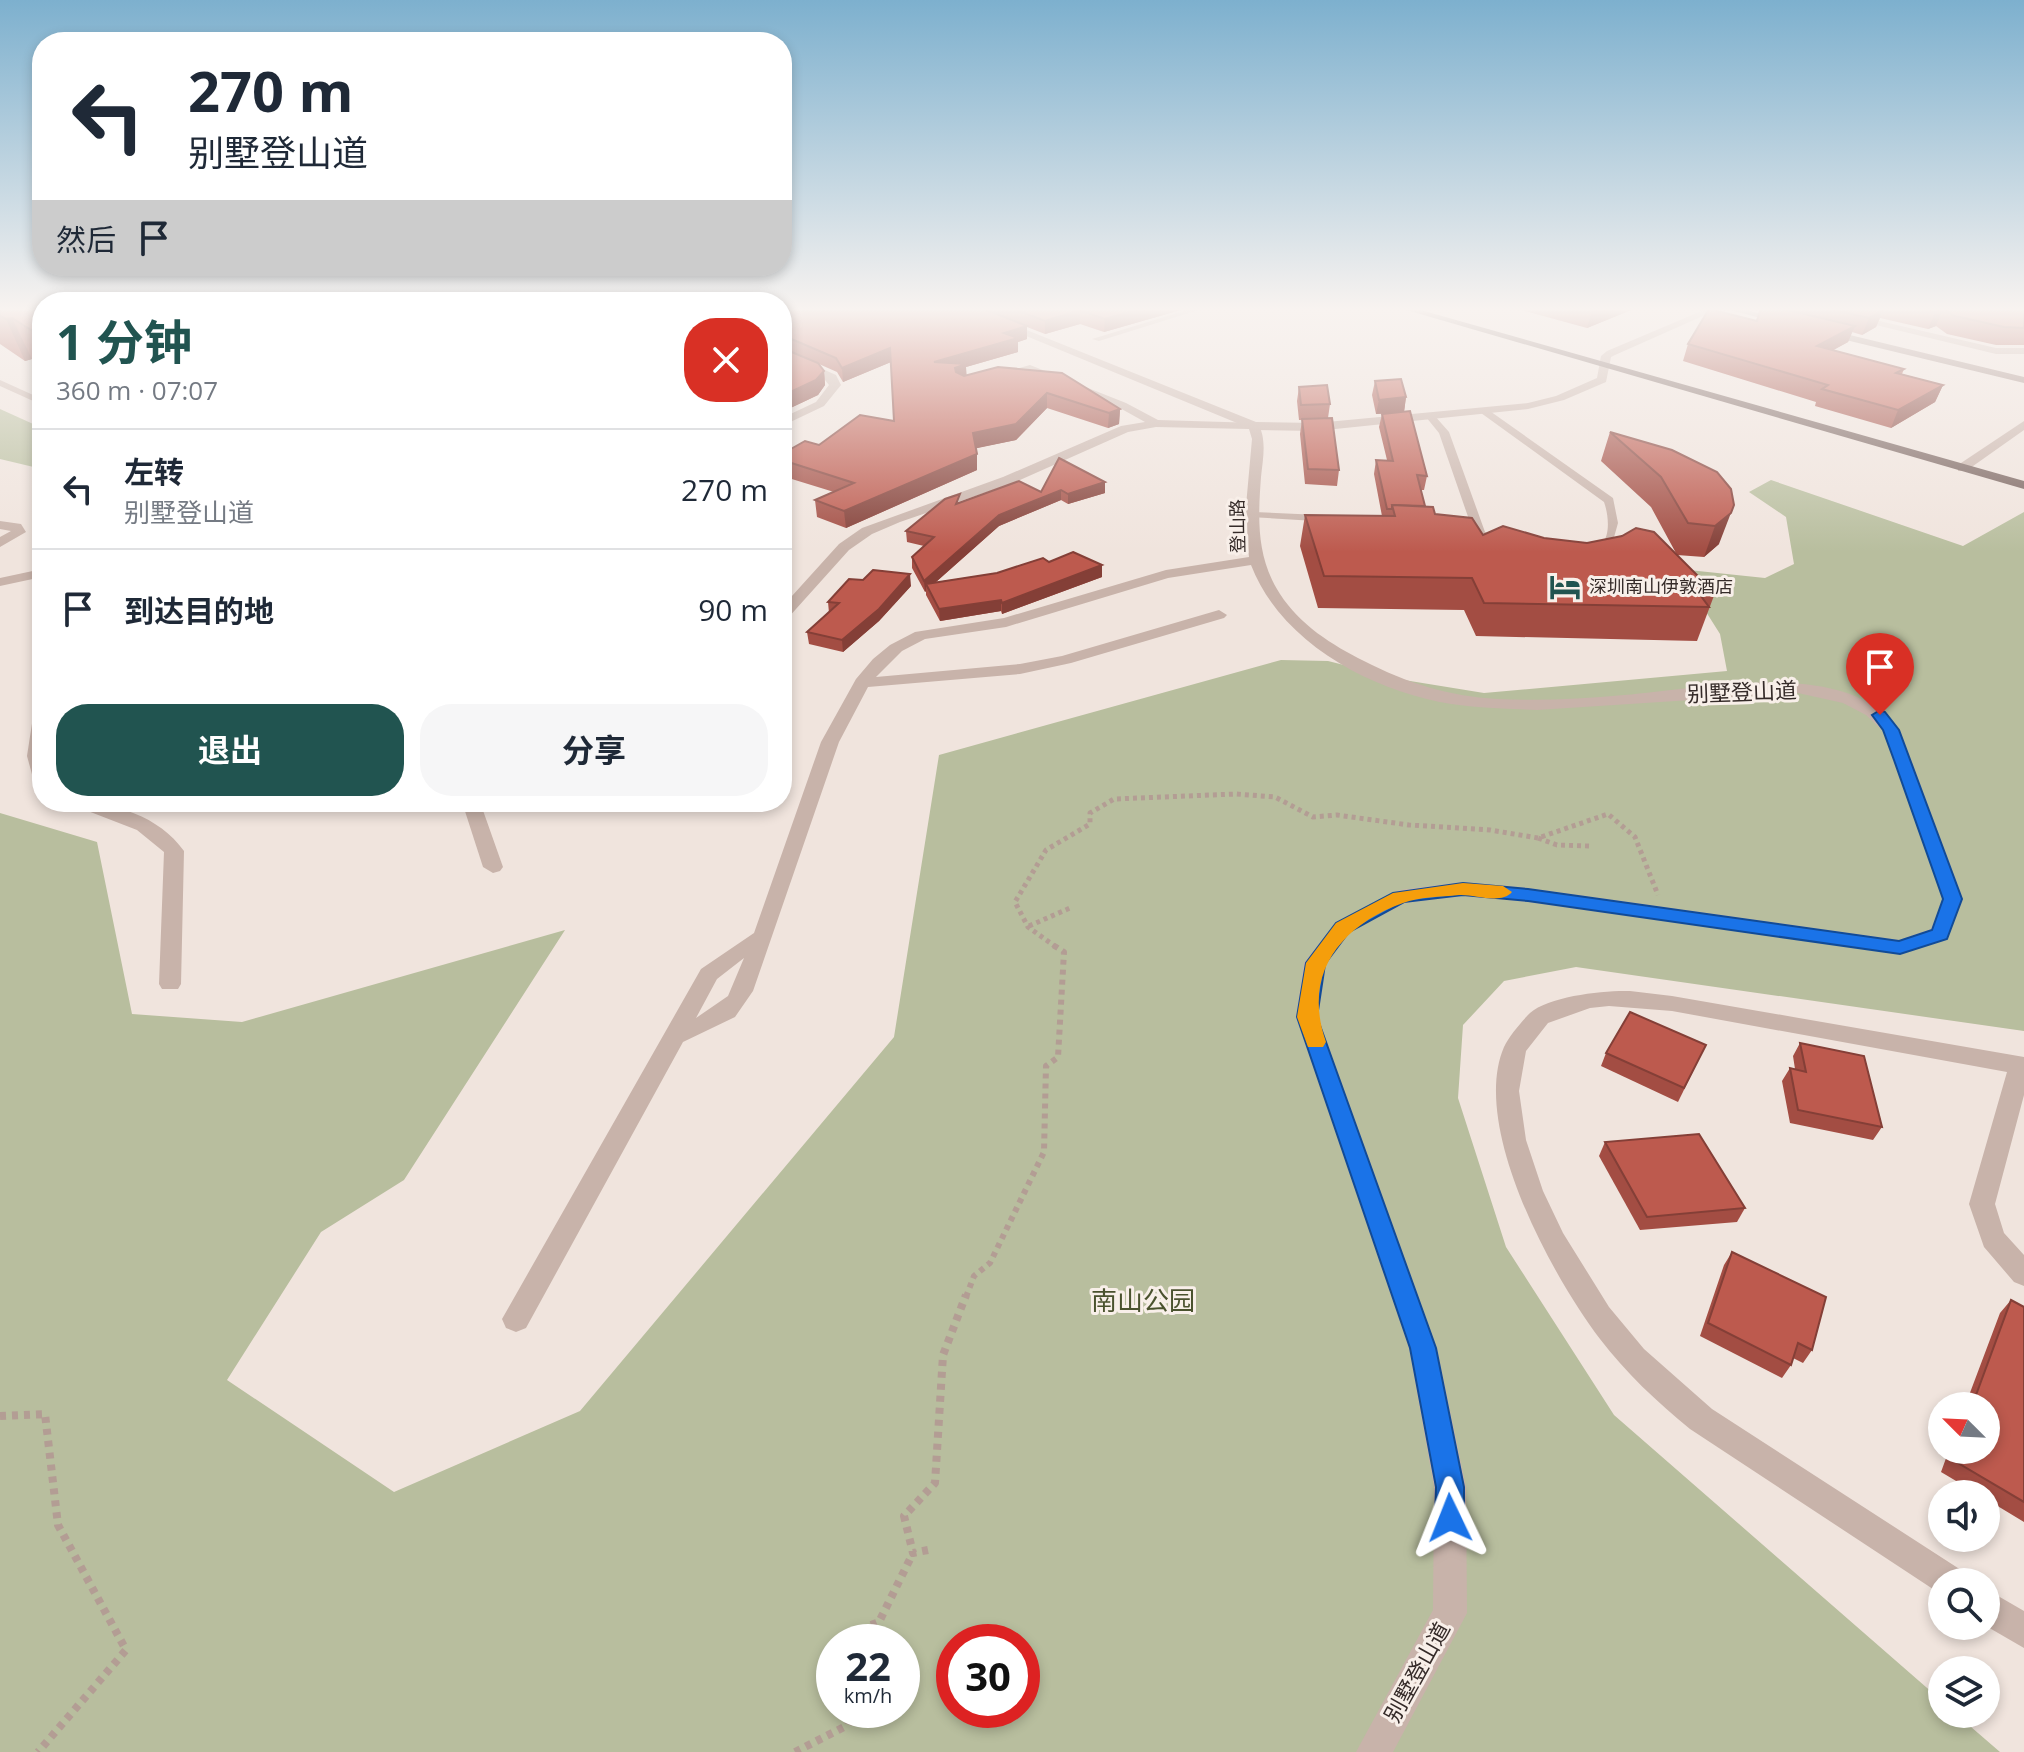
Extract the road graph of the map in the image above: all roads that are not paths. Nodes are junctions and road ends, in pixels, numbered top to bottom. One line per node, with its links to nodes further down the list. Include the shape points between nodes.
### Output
1 (13, 389): 7 (lane)
2 (833, 389): 9 (street, via 818,405)
3 (1082, 389): 11 (street)
4 (1162, 389): 12 (street)
5 (1582, 389): 8 (street, via 1560,398)
6 (1701, 389): 14 (main road)
7 (32, 397)
8 (1484, 411): 10 (street); 24 (lane, via 1609,500 1615,513 1613,529 1607,546)
9 (792, 417)
10 (1431, 417): 12 (street, via 1316,427); 21 (lane, via 1444,432)
11 (1156, 423): 12 (street); 28 (street, via 1125,429 1008,480 867,531 844,547)
12 (1254, 426): 17 (street, 登山路)
13 (2022, 428): 14 (street)
14 (1965, 466): 15 (main road); 16 (main road)
15 (2024, 478)
16 (2024, 485)
17 (1254, 515): 19 (lane, via 1320,518 1322,527); 25 (street, 登山路)
18 (0, 525): 22 (street, via 19,529)
19 (1336, 528)
20 (1466, 534): 21 (lane)
21 (1480, 534): 23 (lane)
22 (0, 543)
23 (1501, 544)
24 (1590, 556)
25 (1256, 560): 30 (street, 登山路, via 1279,607); 31 (street, via 1166,574 1006,622 921,635 896,648)
26 (32, 575): 27 (street)
27 (0, 582)
28 (792, 605)
29 (1219, 615): 31 (street, via 1020,669)
30 (1326, 648): 44 (street, 别墅登山道, via 1411,688 1450,699 1536,704 1771,688 1825,691 1856,701 1880,715 1891,730 1953,899 1940,934 1900,947 1463,889 1400,897 1343,927 1315,963 1307,1017 1423,1348 1450,1487 1450,1613)
31 (862, 683): 35 (street, via 830,742)
32 (111, 812): 36 (street, via 143,823 174,851)
33 (474, 812): 34 (street)
34 (493, 867)
35 (763, 937): 37 (street, via 709,974); 37 (street, via 741,996 728,1013)
36 (170, 984)
37 (675, 1036): 40 (street)
38 (2022, 1066): 39 (street, via 1982,1204 1993,1239); 41 (street, via 1615,998 1577,1003 1547,1015 1529,1029 1511,1069 1511,1130 1529,1191 1573,1278 1629,1355 1701,1419)
39 (2024, 1274)
40 (516, 1319)
41 (1928, 1568)
42 (2000, 1615): 43 (street)
43 (2024, 1631)
44 (1374, 1752)

